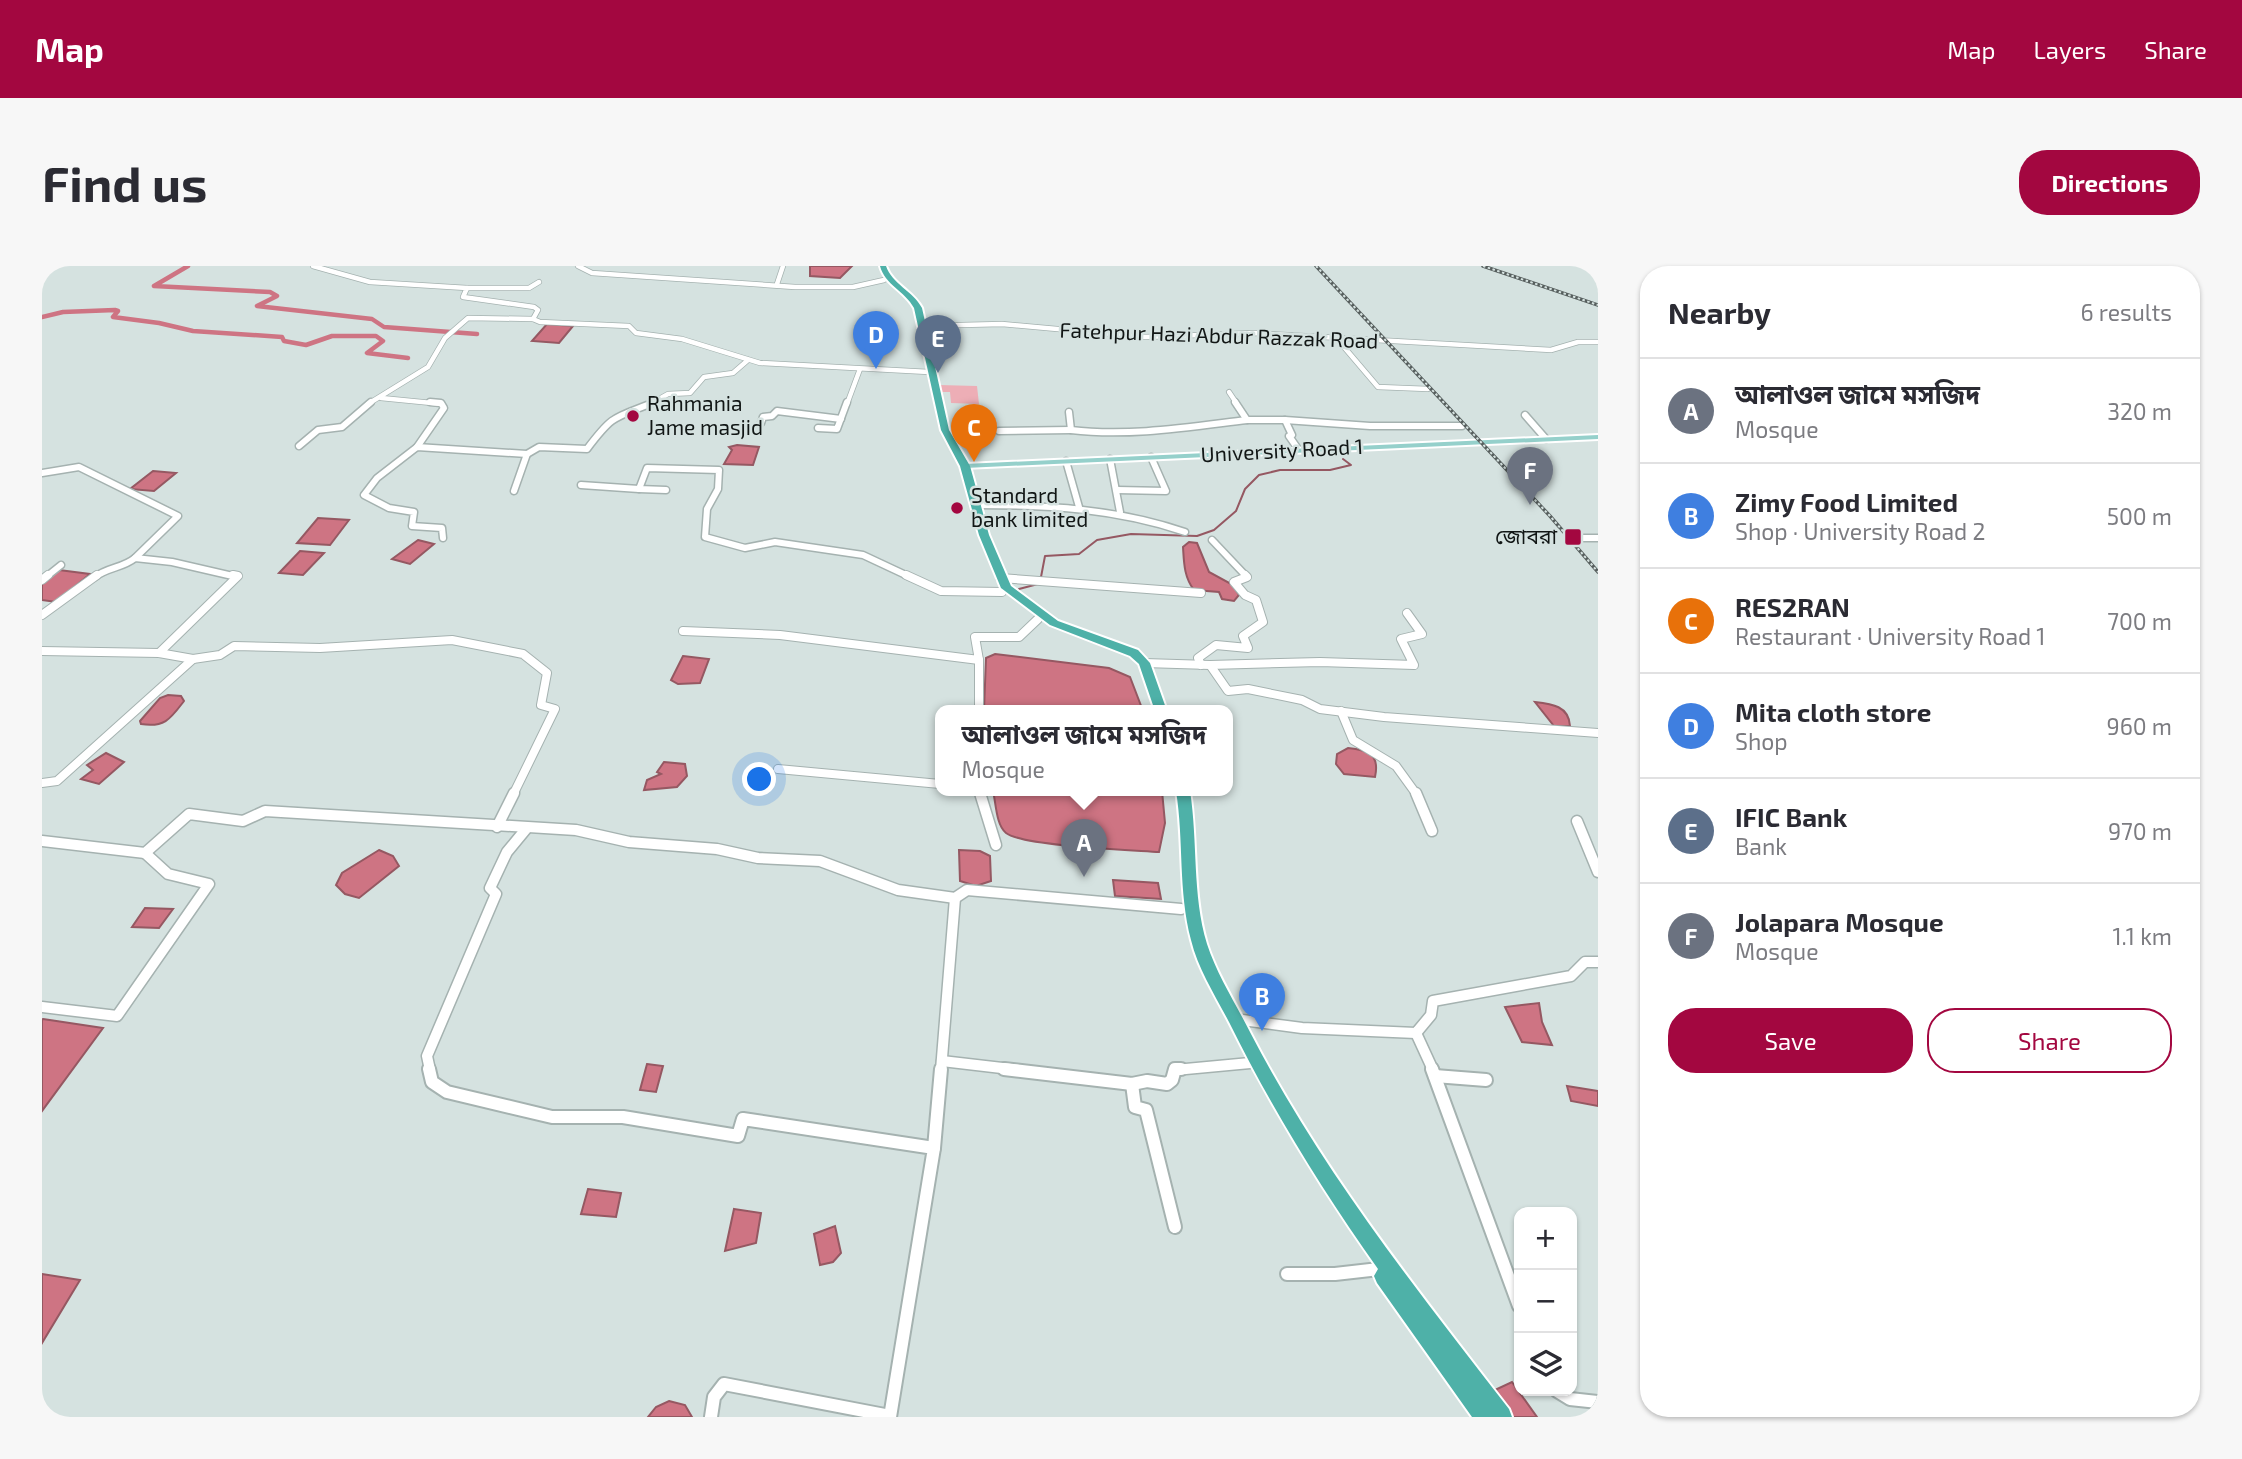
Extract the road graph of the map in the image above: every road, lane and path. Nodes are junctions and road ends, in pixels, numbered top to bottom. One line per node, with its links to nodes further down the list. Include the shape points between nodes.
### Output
1 (313, 266): 10 (street, via 339,278 386,285)
2 (578, 266): 6 (street, via 589,273)
3 (626, 266): 6 (street)
4 (783, 266): 9 (street)
5 (882, 266): 7 (highway); 12 (highway, via 887,278 915,301)
6 (619, 275): 9 (street)
7 (884, 280): 9 (street, via 853,287); 17 (highway, via 910,299)
8 (539, 282): 10 (street, via 529,288)
9 (777, 284)
10 (467, 288): 11 (street, via 463,297 534,307 538,310)
11 (533, 319): 15 (street, via 564,325 629,326 636,333 682,338); 20 (street, via 468,318 445,338 428,367)
12 (922, 326): 13 (street, Fatehpur Hazi Abdur Razzak Road, via 990,323 1145,337 1254,333); 40 (highway, via 945,430)
13 (1338, 340): 14 (street, Fatehpur Hazi Abdur Razzak Road, via 1551,350); 18 (street, via 1378,387)
14 (1598, 342)
15 (748, 360): 16 (street); 36 (street, via 733,373 704,377 690,393 668,394 620,413 590,448 539,447)
16 (860, 369): 17 (street); 23 (street)
17 (929, 372): 59 (highway, via 942,431 961,466 986,555)
18 (1428, 389)
19 (1229, 392): 24 (street)
20 (381, 398): 33 (street, via 342,427 316,431); 34 (street, via 441,403 444,408)
21 (1069, 412): 29 (street)
22 (1525, 415): 32 (street)
23 (841, 419): 26 (street, via 777,411 763,417); 28 (street, via 837,429)
24 (1247, 420): 25 (street); 29 (street, via 1159,430)
25 (1285, 420): 27 (street); 35 (street)
26 (761, 423)
27 (1462, 426)
28 (818, 428)
29 (1071, 430): 30 (street)
30 (999, 431)
31 (1598, 437): 32 (main road, University Road 1)
32 (1546, 439): 35 (main road, University Road 1)
33 (299, 446)
34 (417, 447): 36 (street); 51 (street, via 377,478 364,495 389,508 414,512 412,526 442,528)
35 (1298, 449): 37 (main road, University Road 1)
36 (527, 454): 45 (street)
37 (1151, 457): 38 (main road, University Road 1); 44 (street, via 1167,491)
38 (1110, 459): 39 (main road, University Road 1); 44 (street)
39 (1066, 460): 40 (main road, University Road 1); 48 (street)
40 (965, 466): 57 (highway)
41 (42, 473): 55 (street, via 79,467 178,516)
42 (581, 485): 43 (street)
43 (639, 489): 46 (street); 59 (street, via 647,468 719,470 718,489 707,509 705,537 745,548 775,542 863,555 941,591)
44 (1117, 490): 49 (street)
45 (514, 491)
46 (666, 491)
47 (978, 505): 48 (street)
48 (1079, 507): 49 (street)
49 (1119, 512): 50 (street)
50 (1185, 532)
51 (443, 538)
52 (1572, 538): 53 (street)
53 (1598, 538)
54 (1212, 540): 70 (street, via 1247,577 1234,582 1256,600 1263,622 1243,636 1248,648 1216,645 1198,658)
55 (135, 558): 62 (street, via 127,565 107,568); 66 (street, via 238,576)
56 (61, 565): 58 (street)
57 (1000, 578): 60 (street); 69 (highway, via 1040,615 1118,645)
58 (42, 580)
59 (1002, 592): 63 (highway)
60 (1201, 593)
61 (1406, 613): 70 (street, via 1422,634 1401,639 1413,665)
62 (42, 615)
63 (1038, 619): 68 (street, via 1019,637 975,637); 72 (highway, via 1131,659)
64 (683, 631): 68 (street, via 780,635)
65 (42, 651): 66 (street)
66 (159, 653): 67 (street)
67 (193, 659): 77 (street, via 57,780); 83 (street, via 234,646 320,648 452,640 523,654 547,673 541,705 555,709)
68 (979, 660): 71 (street)
69 (1144, 663): 70 (street); 73 (highway)
70 (1205, 665): 74 (street, via 1228,691 1248,689)
71 (979, 705)
72 (1150, 705)
73 (1159, 705)
74 (1341, 711): 75 (street); 85 (street, via 1353,740 1387,755 1415,786)
75 (1598, 733)
76 (778, 769): 78 (street)
77 (42, 783)
78 (935, 783)
79 (981, 796): 87 (street)
80 (1177, 796): 91 (highway, via 1182,837)
81 (1184, 796): 94 (highway, via 1191,850 1187,884 1191,912 1200,946)
82 (1577, 821): 89 (street)
83 (496, 827): 84 (street); 88 (street, via 265,811 243,821 189,814)
84 (526, 830): 90 (street, via 576,830 629,842 820,861 898,890); 101 (street, via 507,852 490,888 496,894 427,1056 432,1082 447,1092 552,1117 623,1117 738,1136 743,1119)
85 (1432, 831)
86 (42, 841): 88 (street)
87 (996, 845)
88 (145, 853): 93 (street, via 168,874 209,884 117,1016)
89 (1598, 872)
90 (955, 898): 91 (street, via 967,890); 96 (street)
91 (1181, 909): 97 (highway, via 1193,949)
92 (1598, 962): 95 (street, via 1585,962 1571,976 1433,1001 1431,1015)
93 (42, 1007)
94 (1235, 1019): 95 (street, via 1302,1028); 111 (highway, via 1319,1169)
95 (1416, 1033): 98 (street)
96 (942, 1061): 100 (street); 101 (street)
97 (1250, 1063): 100 (street, via 1175,1069 1167,1084 1147,1080); 103 (highway, via 1298,1152)
98 (1436, 1076): 99 (street); 105 (street)
99 (1486, 1080)
100 (1132, 1084): 102 (street, via 1135,1107 1146,1110)
101 (934, 1148): 109 (street)
102 (1175, 1227)
103 (1378, 1269): 104 (street); 110 (highway)
104 (1287, 1274)
105 (1514, 1292)
106 (1565, 1396): 107 (street)
107 (1598, 1402)
108 (711, 1417): 109 (street, via 714,1397 724,1384)
109 (890, 1417)
110 (1485, 1417)
111 (1501, 1417)

